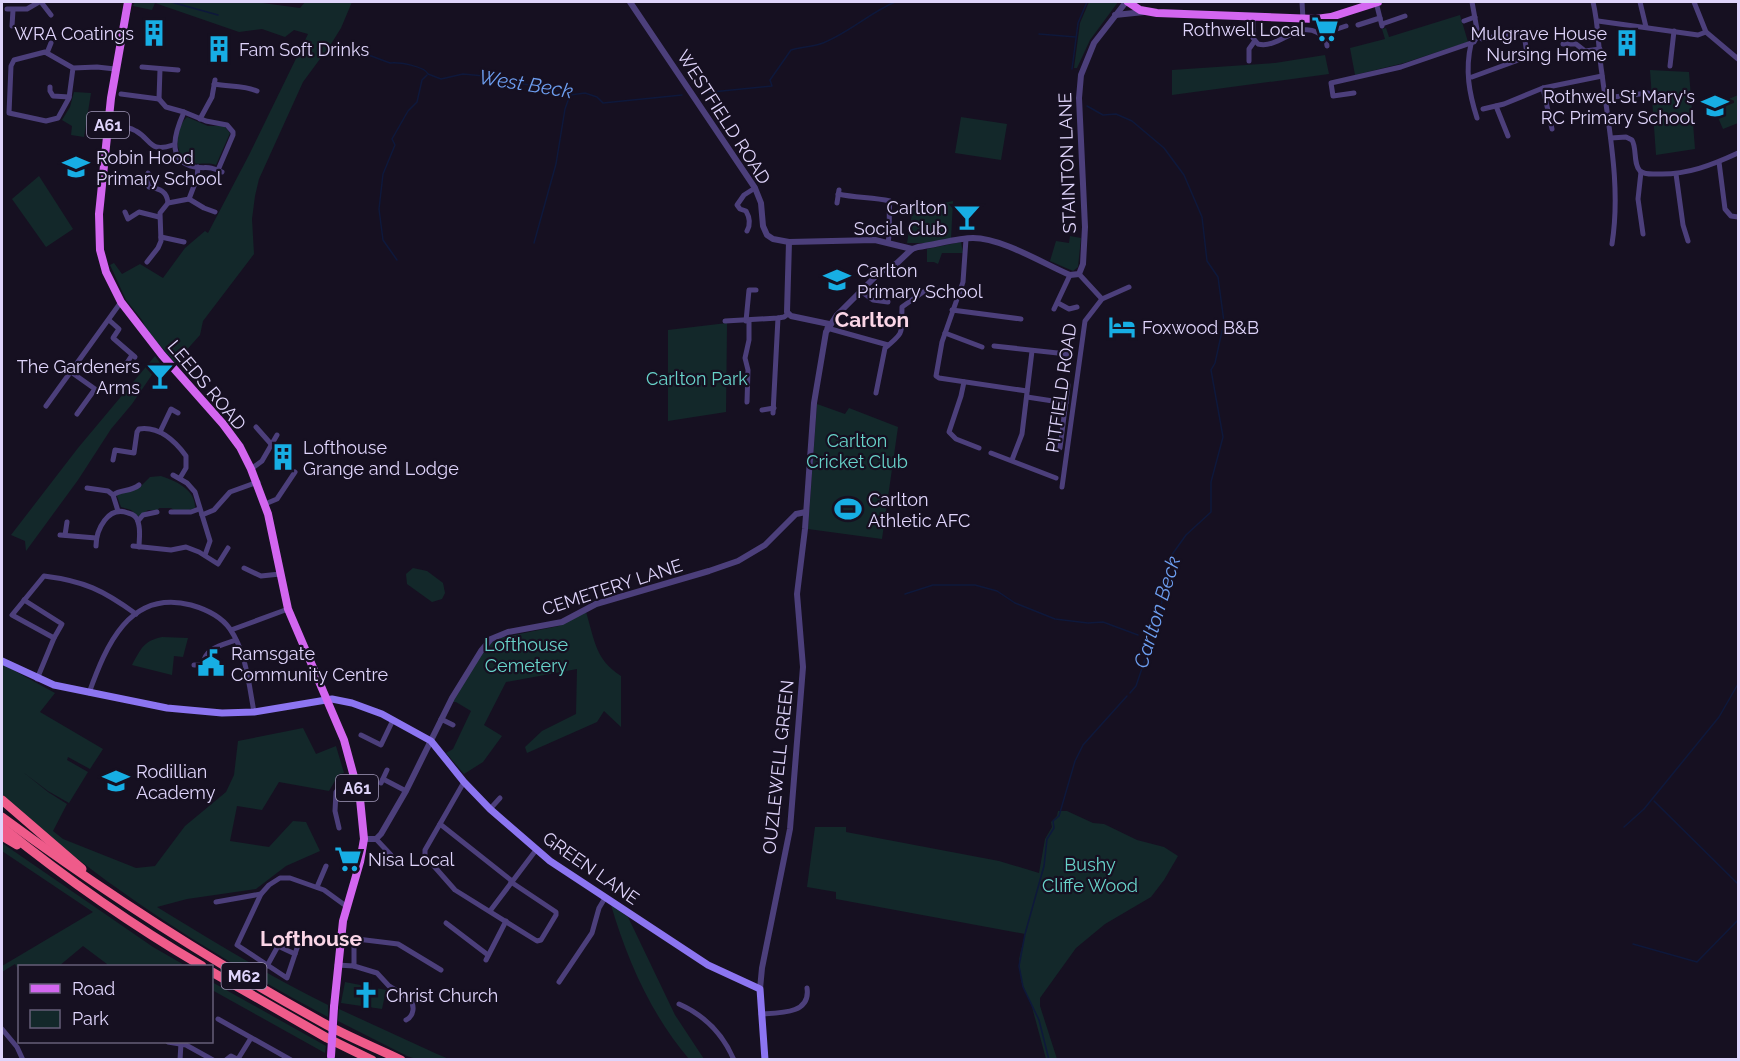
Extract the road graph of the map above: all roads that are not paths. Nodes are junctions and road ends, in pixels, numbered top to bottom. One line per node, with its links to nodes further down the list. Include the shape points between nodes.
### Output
1 (40, 2): 12 (street); 22 (street, via 27,9 10,10)
2 (128, 2): 39 (main road, LEEDS ROAD / A61)
3 (630, 2): 71 (street, WESTFIELD ROAD)
4 (1127, 2): 11 (main road); 13 (street, STAINTON LANE)
5 (1302, 2): 17 (street)
6 (1377, 2): 17 (main road, via 1332,17); 20 (street)
7 (1472, 2): 15 (street)
8 (1593, 2): 19 (street)
9 (1640, 2): 24 (street)
10 (1694, 2): 26 (street)
11 (1146, 12): 13 (street); 16 (main road)
12 (51, 15)
13 (1114, 15): 90 (street, STAINTON LANE, via 1094,43 1079,84 1085,227 1083,264)
14 (1405, 16): 20 (street)
15 (1475, 17): 18 (street); 27 (street)
16 (1253, 18): 17 (main road); 28 (street)
17 (1303, 19)
18 (1464, 21)
19 (1598, 21): 24 (street); 32 (street)
20 (1382, 23): 21 (street)
21 (1358, 24)
22 (12, 26)
23 (1346, 26): 28 (street, via 1334,30 1326,42 1317,32 1308,30 1269,45)
24 (1646, 27): 25 (street)
25 (1674, 31): 26 (street, via 1698,35); 36 (street)
26 (1706, 32): 34 (street)
27 (1478, 35): 30 (street); 42 (street, via 1482,39 1520,32 1524,34 1527,51 1526,57)
28 (1254, 42): 35 (street, via 1249,49)
29 (51, 43): 33 (street)
30 (1471, 44): 47 (street, via 1389,71 1331,83 1333,96); 56 (street, via 1469,87)
31 (1562, 44): 32 (street, via 1576,44 1586,51)
32 (1600, 49): 43 (street)
33 (47, 53): 38 (street); 50 (street, via 12,62 9,112 51,121 60,115)
34 (1738, 59)
35 (1249, 61)
36 (1670, 66)
37 (142, 67): 40 (street)
38 (73, 68): 39 (street); 50 (street)
39 (115, 69): 58 (main road, LEEDS ROAD / A61)
40 (160, 69): 41 (street); 52 (street)
41 (178, 70)
42 (1475, 74)
43 (1602, 76): 45 (street); 51 (street)
44 (50, 87): 50 (street, via 54,96)
45 (1543, 88): 53 (street); 60 (street)
46 (257, 91): 57 (street, via 215,82)
47 (1354, 93)
48 (1648, 93): 51 (street)
49 (121, 94): 52 (street)
50 (69, 97)
51 (1605, 98): 63 (street)
52 (159, 99): 55 (street, via 166,107)
53 (1496, 106): 54 (street); 62 (street)
54 (1483, 109)
55 (184, 112): 57 (street); 64 (street)
56 (1477, 118)
57 (200, 119): 61 (street, via 224,123)
58 (108, 124): 64 (street, via 134,129 156,147); 97 (main road, LEEDS ROAD / A61, via 99,238 106,272)
59 (238, 126): 61 (street)
60 (1552, 129)
61 (233, 132): 67 (street, via 220,171)
62 (1508, 136)
63 (1611, 138): 68 (street, via 1632,140); 87 (street, via 1615,217)
64 (173, 145): 67 (street, via 184,162)
65 (1738, 153): 66 (street)
66 (1719, 162): 70 (street); 78 (street, via 1725,209)
67 (198, 167): 72 (street)
68 (1641, 172): 70 (street); 80 (street, via 1638,199)
69 (148, 173): 73 (street, via 147,188 164,191)
70 (1676, 174): 83 (street)
71 (755, 188): 79 (street, via 737,205 749,216); 85 (street, WESTFIELD ROAD, via 767,235)
72 (189, 199): 73 (street); 76 (street)
73 (168, 203): 77 (street)
74 (837, 203): 86 (street, via 839,192 855,198 890,201)
75 (125, 212): 77 (street, via 128,219 139,212)
76 (215, 212)
77 (159, 217): 81 (street)
78 (1738, 217)
79 (747, 231)
80 (1643, 234)
81 (161, 237): 84 (street); 89 (street)
82 (966, 239): 88 (street); 91 (street, via 998,244); 100 (street, via 963,282)
83 (1688, 241)
84 (183, 242)
85 (789, 242): 86 (street); 101 (street)
86 (888, 243): 88 (street)
87 (1611, 244)
88 (912, 249): 95 (street, via 897,264 880,272)
89 (147, 262)
90 (1078, 274): 91 (street); 96 (street)
91 (1070, 275): 99 (street, via 1056,306)
92 (1129, 287): 96 (street)
93 (756, 290): 106 (street, via 749,290)
94 (930, 291): 109 (street, via 922,290 900,306 900,333)
95 (862, 292): 98 (street, via 873,300); 107 (street)
96 (1102, 299): 144 (street, PITFIELD ROAD, via 1083,327)
97 (121, 302): 104 (street); 137 (main road, LEEDS ROAD / A61, via 223,424)
98 (888, 302)
99 (1077, 307)
100 (952, 310): 103 (street); 108 (street)
101 (788, 314): 102 (street); 107 (street)
102 (778, 318): 106 (street); 125 (street, via 774,410)
103 (1021, 319)
104 (109, 320): 114 (street); 115 (street, via 119,329 113,338 133,356)
105 (726, 321): 106 (street)
106 (747, 321): 119 (street)
107 (828, 326): 109 (street); 152 (street, OUZLEWELL GREEN, via 814,403)
108 (945, 333): 111 (street); 116 (street, via 936,376)
109 (888, 345): 120 (street)
110 (994, 346): 112 (street)
111 (982, 347)
112 (1032, 351): 113 (street); 121 (street)
113 (1067, 354)
114 (71, 372): 124 (street); 127 (street, via 95,389)
115 (121, 372)
116 (964, 382): 121 (street); 132 (street, via 949,432)
117 (1068, 385): 123 (street)
118 (740, 393): 119 (street)
119 (747, 393): 122 (street)
120 (876, 393)
121 (1027, 394): 123 (street); 136 (street, via 1022,434)
122 (747, 402)
123 (1066, 403): 133 (street)
124 (46, 406)
125 (762, 410)
126 (178, 413): 129 (street, via 171,410)
127 (77, 414)
128 (256, 427): 131 (street)
129 (160, 432): 135 (street, via 140,429 134,453 115,450); 140 (street, via 186,456 186,468)
130 (277, 435): 131 (street)
131 (271, 444): 137 (street, via 262,461)
132 (979, 448)
133 (1060, 448)
134 (991, 453): 136 (street)
135 (113, 460)
136 (1012, 460): 141 (street)
137 (252, 469): 142 (main road, LEEDS ROAD / A61)
138 (295, 472): 147 (street, via 277,499)
139 (173, 475): 140 (street)
140 (180, 478): 151 (street, via 195,492)
141 (1056, 478)
142 (258, 483): 147 (main road, LEEDS ROAD / A61); 151 (street, via 230,492 214,510)
143 (139, 484): 146 (street)
144 (1062, 487)
145 (87, 488): 146 (street)
146 (113, 495): 148 (street)
147 (265, 504): 160 (main road, LEEDS ROAD / A61)
148 (118, 512): 153 (street, via 129,513); 155 (street, via 105,519)
149 (157, 512): 153 (street)
150 (171, 512): 151 (street)
151 (200, 512): 158 (street, via 210,541)
152 (806, 512): 173 (street, CEMETERY LANE, via 796,514 765,545 738,561 596,604 562,622 491,639); 216 (street, OUZLEWELL GREEN, via 797,594 803,660 790,829)
153 (138, 520): 158 (street, via 136,547 186,547)
154 (67, 522): 155 (street, via 63,535)
155 (96, 538): 156 (street)
156 (96, 546)
157 (228, 548): 158 (street, via 218,564)
158 (205, 555)
159 (244, 568): 160 (street, via 261,576)
160 (280, 574): 162 (main road, LEEDS ROAD / A61)
161 (24, 600): 163 (street, via 44,576 69,579 92,586); 165 (street, via 62,624); 165 (street, via 12,615)
162 (288, 609): 164 (street); 171 (main road, LEEDS ROAD / A61)
163 (136, 614): 164 (street, via 152,605 186,604 216,616); 170 (street, via 113,637)
164 (231, 630): 166 (street)
165 (54, 638): 169 (street)
166 (236, 640): 168 (street, via 209,651 203,665); 172 (street)
167 (2, 661): 169 (main road)
168 (194, 665)
169 (37, 679): 170 (main road)
170 (89, 693): 172 (main road, via 167,708)
171 (326, 699): 172 (main road); 174 (main road, via 352,703); 180 (main road, LEEDS ROAD / A61, via 344,740)
172 (254, 712)
173 (441, 719): 175 (street); 177 (street, CEMETERY LANE)
174 (393, 720): 176 (street, via 381,745); 177 (main road)
175 (453, 725)
176 (361, 735)
177 (431, 741): 179 (main road, GREEN LANE); 181 (street, CEMETERY LANE)
178 (387, 770): 181 (street, via 382,781)
179 (464, 782): 184 (main road, GREEN LANE); 186 (street)
180 (356, 783): 188 (street, via 336,792); 191 (main road, LEEDS ROAD / A61)
181 (406, 791): 190 (street, CEMETERY LANE)
182 (500, 798): 184 (street)
183 (2, 800): 196 (highway)
184 (490, 809): 192 (main road, GREEN LANE)
185 (2, 817): 196 (highway, M62)
186 (440, 824): 197 (street); 203 (street, via 425,856 455,890)
187 (2, 827): 194 (highway, M62)
188 (339, 828)
189 (2, 836): 194 (highway, M62)
190 (376, 838): 191 (street); 193 (street)
191 (364, 839): 202 (main road, LEEDS ROAD / A61)
192 (536, 850): 197 (street); 200 (main road, GREEN LANE)
193 (391, 855)
194 (49, 865): 208 (highway, M62, via 144,932)
195 (326, 866): 198 (street)
196 (93, 882): 232 (highway, M62, via 329,1026)
197 (512, 882): 203 (street); 205 (street, via 556,915 537,941)
198 (317, 887): 199 (street, via 280,878); 202 (street)
199 (261, 894): 201 (street); 210 (street, via 237,940 238,947)
200 (608, 899): 214 (street, via 599,908 594,928); 216 (main road, GREEN LANE, via 708,966)
201 (216, 902)
202 (346, 906): 209 (main road, LEEDS ROAD / A61)
203 (490, 911): 205 (street)
204 (452, 920): 205 (street, via 447,925 471,940 487,958)
205 (506, 921)
206 (299, 942): 207 (street)
207 (295, 954): 210 (street, via 278,946); 210 (street, via 287,978)
208 (200, 965)
209 (338, 965): 211 (street); 224 (main road, LEEDS ROAD / A61, bridge)
210 (267, 966)
211 (354, 966): 212 (street, via 352,938 398,944); 220 (street, via 377,973 410,999 414,1008)
212 (437, 969)
213 (213, 973): 231 (highway, M62, via 327,1038)
214 (559, 982)
215 (807, 988): 218 (street, via 808,996 801,1006)
216 (760, 989): 218 (main road, OUZLEWELL GREEN)
217 (679, 1004): 233 (street, via 703,1018 724,1040)
218 (761, 1014): 234 (main road, OUZLEWELL GREEN)
219 (218, 1019): 222 (street)
220 (406, 1020)
221 (2, 1029): 225 (street)
222 (251, 1038): 229 (street); 230 (street)
223 (181, 1043): 226 (street); 227 (street)
224 (330, 1058)
225 (23, 1059)
226 (180, 1059)
227 (213, 1059)
228 (225, 1059): 229 (street)
229 (238, 1059)
230 (291, 1059)
231 (372, 1059)
232 (401, 1059)
233 (734, 1059)
234 (765, 1059)

